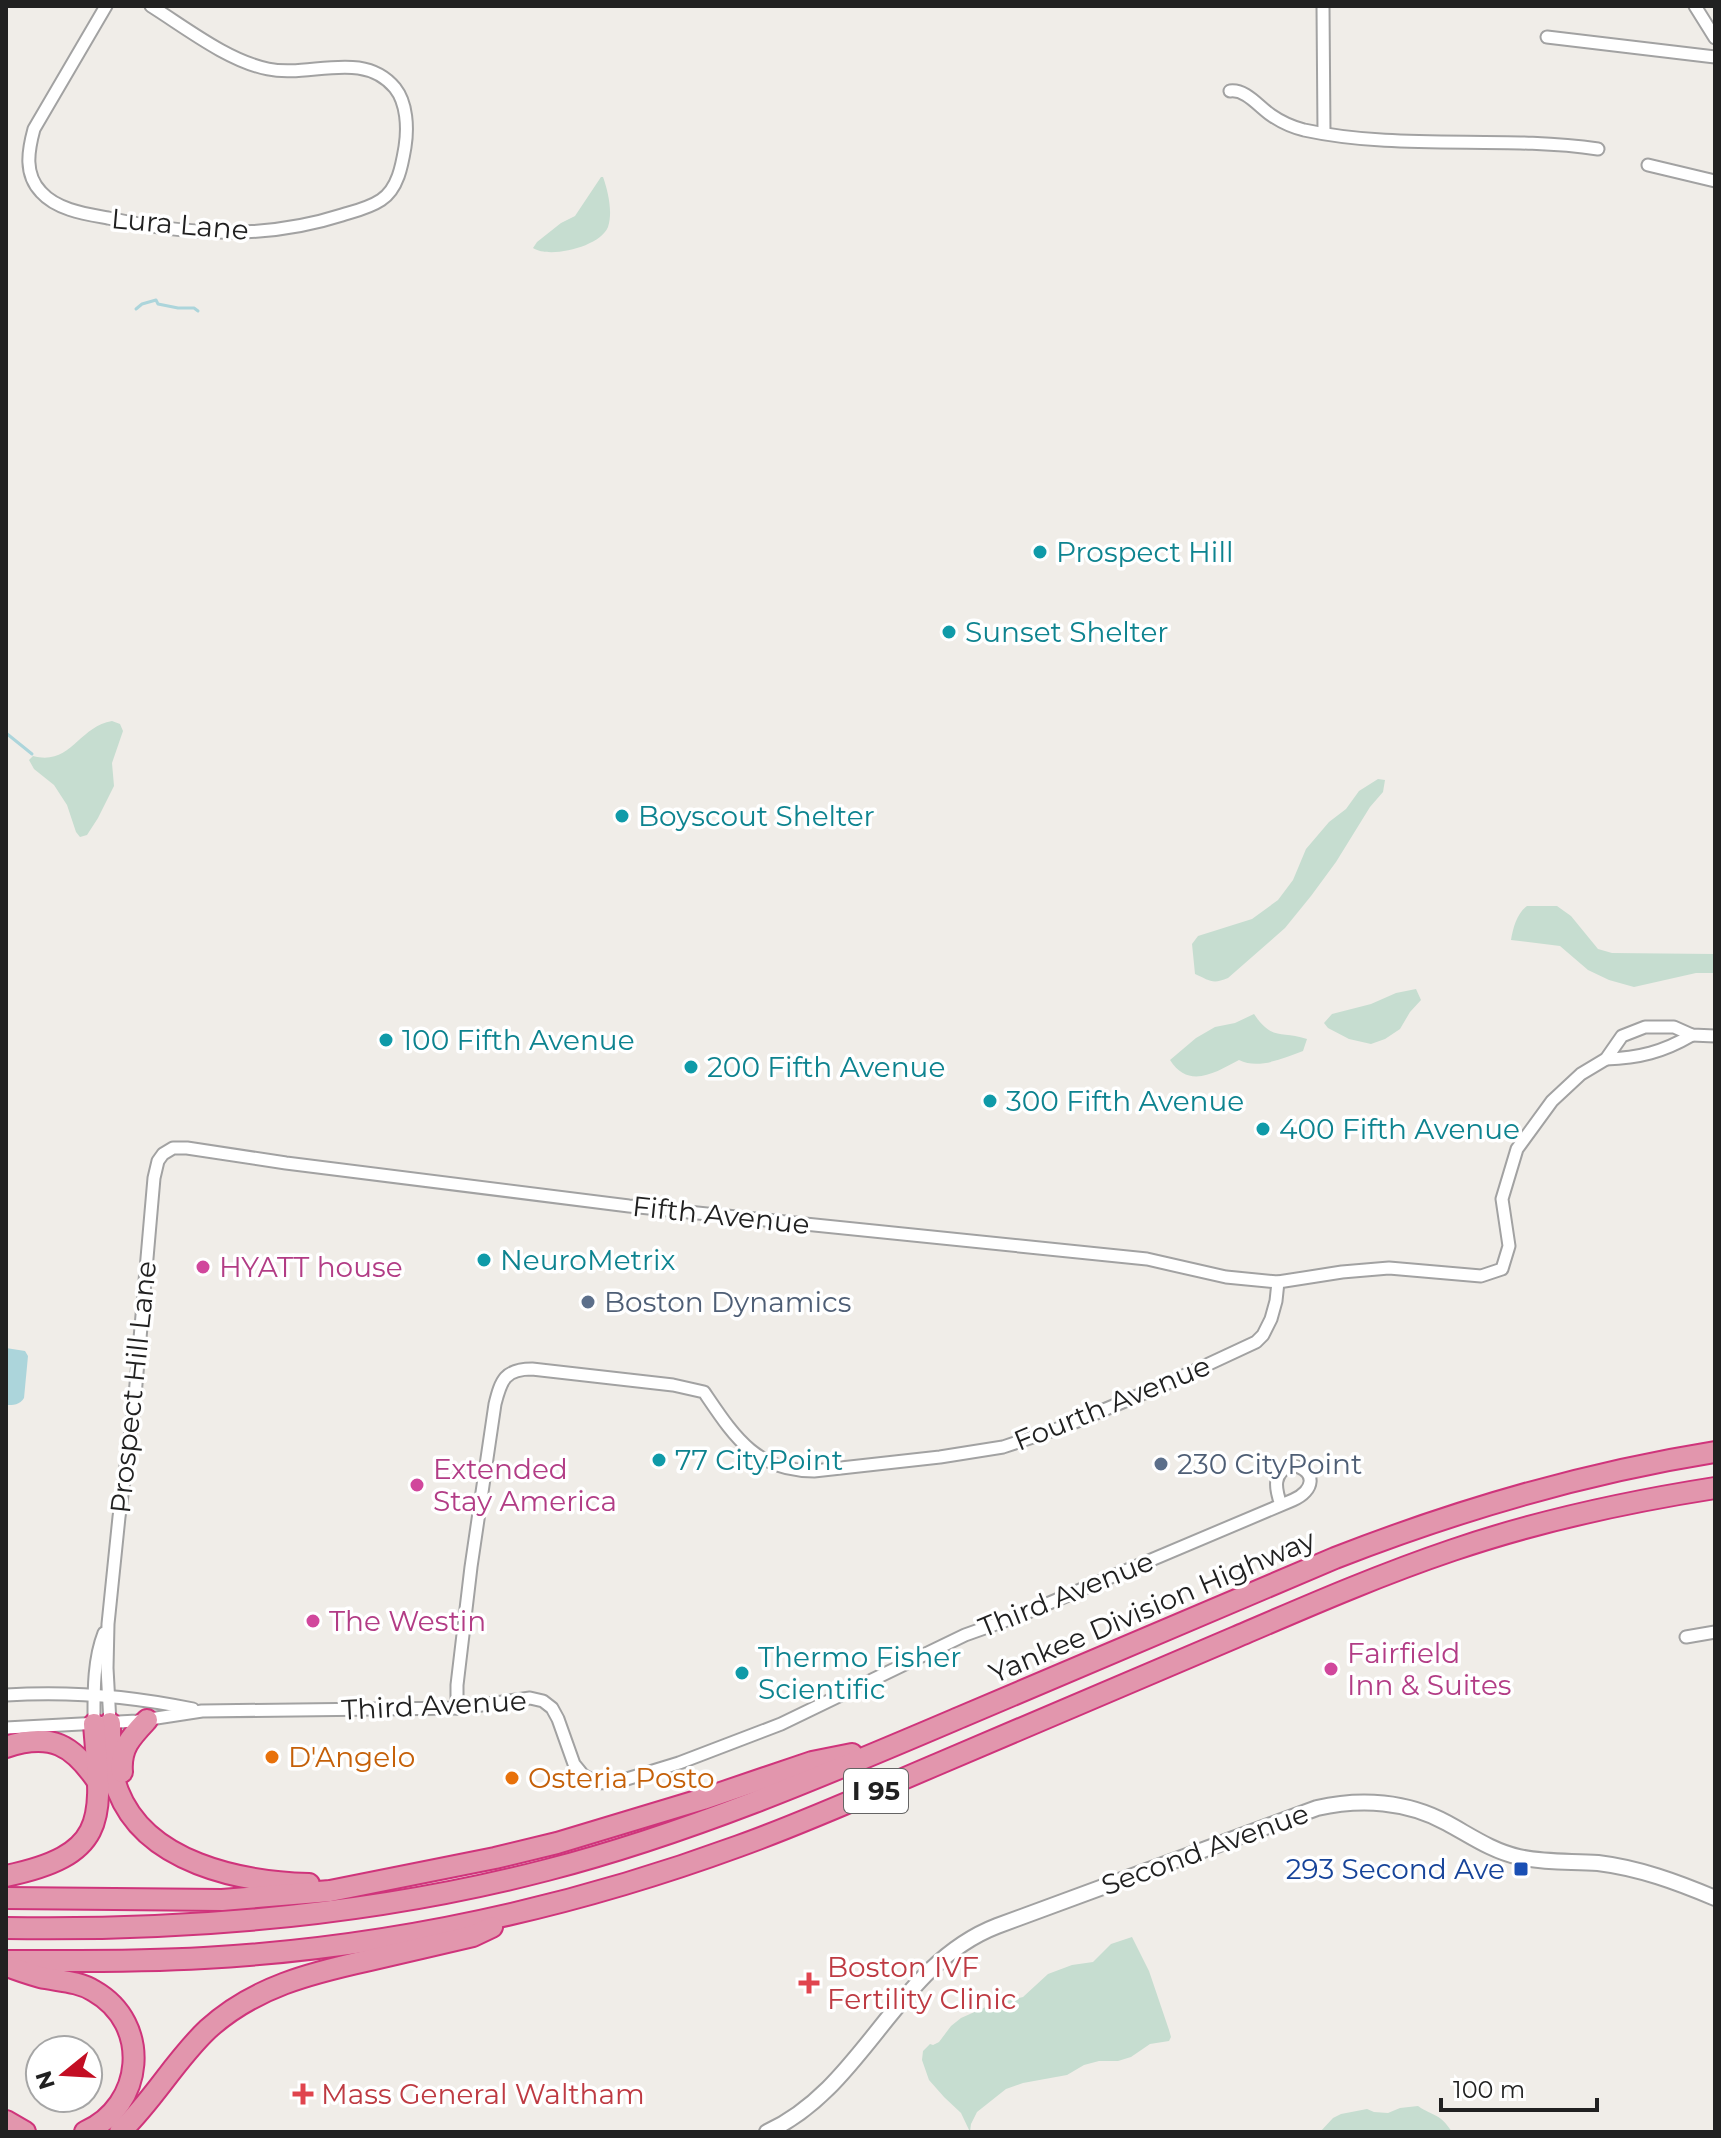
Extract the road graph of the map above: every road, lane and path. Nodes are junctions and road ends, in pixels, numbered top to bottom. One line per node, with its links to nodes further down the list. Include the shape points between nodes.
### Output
1 (106, 6): 2 (street, Lura Lane, via 34,129 29,147 33,180 53,201 133,224 231,233 319,222 367,208 393,188 407,137 405,114 395,88 380,75 350,67 270,70 236,58)
2 (151, 6)
3 (1323, 6): 9 (street)
4 (1695, 6): 6 (street)
5 (1547, 37): 7 (street)
6 (1715, 38)
7 (1715, 57)
8 (1230, 91): 9 (street, via 1243,93 1287,125)
9 (1324, 133): 10 (street)
10 (1598, 149)
11 (1648, 165): 12 (street)
12 (1715, 181)
13 (1692, 1035): 14 (street); 15 (street, via 1634,1058); 15 (street, via 1674,1027 1645,1027 1622,1036)
14 (1715, 1036)
15 (1606, 1059): 17 (street, Fifth Avenue, via 1552,1101 1517,1149 1502,1199 1509,1246 1502,1269 1481,1276 1389,1268)
16 (165, 1152): 17 (street, Fifth Avenue, via 187,1148 629,1206 1147,1259 1226,1277); 21 (street, Prospect Hill Lane, via 154,1178)
17 (1278, 1282): 27 (street, Fourth Avenue, via 1271,1319 1252,1345 1037,1437 940,1457 797,1471 778,1467 737,1439 704,1392 532,1369 513,1372 502,1382 495,1404)
18 (1715, 1452): 32 (highway, Yankee Division Highway / I 95, via 1576,1480 1422,1525)
19 (1715, 1488): 40 (highway, I 95, via 1566,1516 1421,1561 776,1833 652,1876)
20 (1281, 1505): 27 (street, Third Avenue, via 957,1639 781,1724 623,1781 597,1783 583,1775 556,1715 543,1701 522,1698)
21 (108, 1624): 25 (street, Prospect Hill Lane); 26 (street, Prospect Hill Lane)
22 (1715, 1632): 23 (street)
23 (1686, 1637)
24 (6, 1695): 25 (street, Third Avenue)
25 (94, 1695): 26 (street, Third Avenue); 30 (street, Prospect Hill Lane)
26 (108, 1696): 28 (street, Third Avenue); 30 (street, Prospect Hill Lane)
27 (457, 1708): 28 (street, Third Avenue)
28 (202, 1711): 29 (street, Third Avenue)
29 (147, 1720): 30 (street, Third Avenue); 35 (highway, via 125,1746 122,1771 133,1801)
30 (102, 1723): 31 (street, Third Avenue); 34 (highway); 35 (highway, via 121,1798)
31 (6, 1728)
32 (895, 1745): 37 (highway, via 812,1762 557,1843); 41 (highway, Yankee Division Highway / I 95, via 657,1838 446,1893 244,1922)
33 (6, 1747): 34 (highway, via 35,1741 63,1746)
34 (98, 1782): 36 (highway, via 96,1816 81,1845 60,1860)
35 (163, 1845): 37 (highway, via 249,1878)
36 (6, 1876)
37 (365, 1883): 38 (highway, via 222,1900)
38 (6, 1898)
39 (1715, 1898): 47 (street, Second Avenue, via 1626,1868 1509,1855 1430,1815 1400,1806 1351,1802 1317,1808 966,1940 927,1973 818,2099)
40 (536, 1908): 42 (highway, I 95, via 397,1936 268,1953); 46 (highway, via 473,1936 318,1971 261,1993 203,2034)
41 (6, 1928)
42 (6, 1964): 45 (highway, via 90,1988 109,2001 125,2023 134,2058 129,2087 114,2111)
43 (6, 2121): 44 (highway)
44 (25, 2132)
45 (85, 2132)
46 (120, 2132)
47 (767, 2132)

